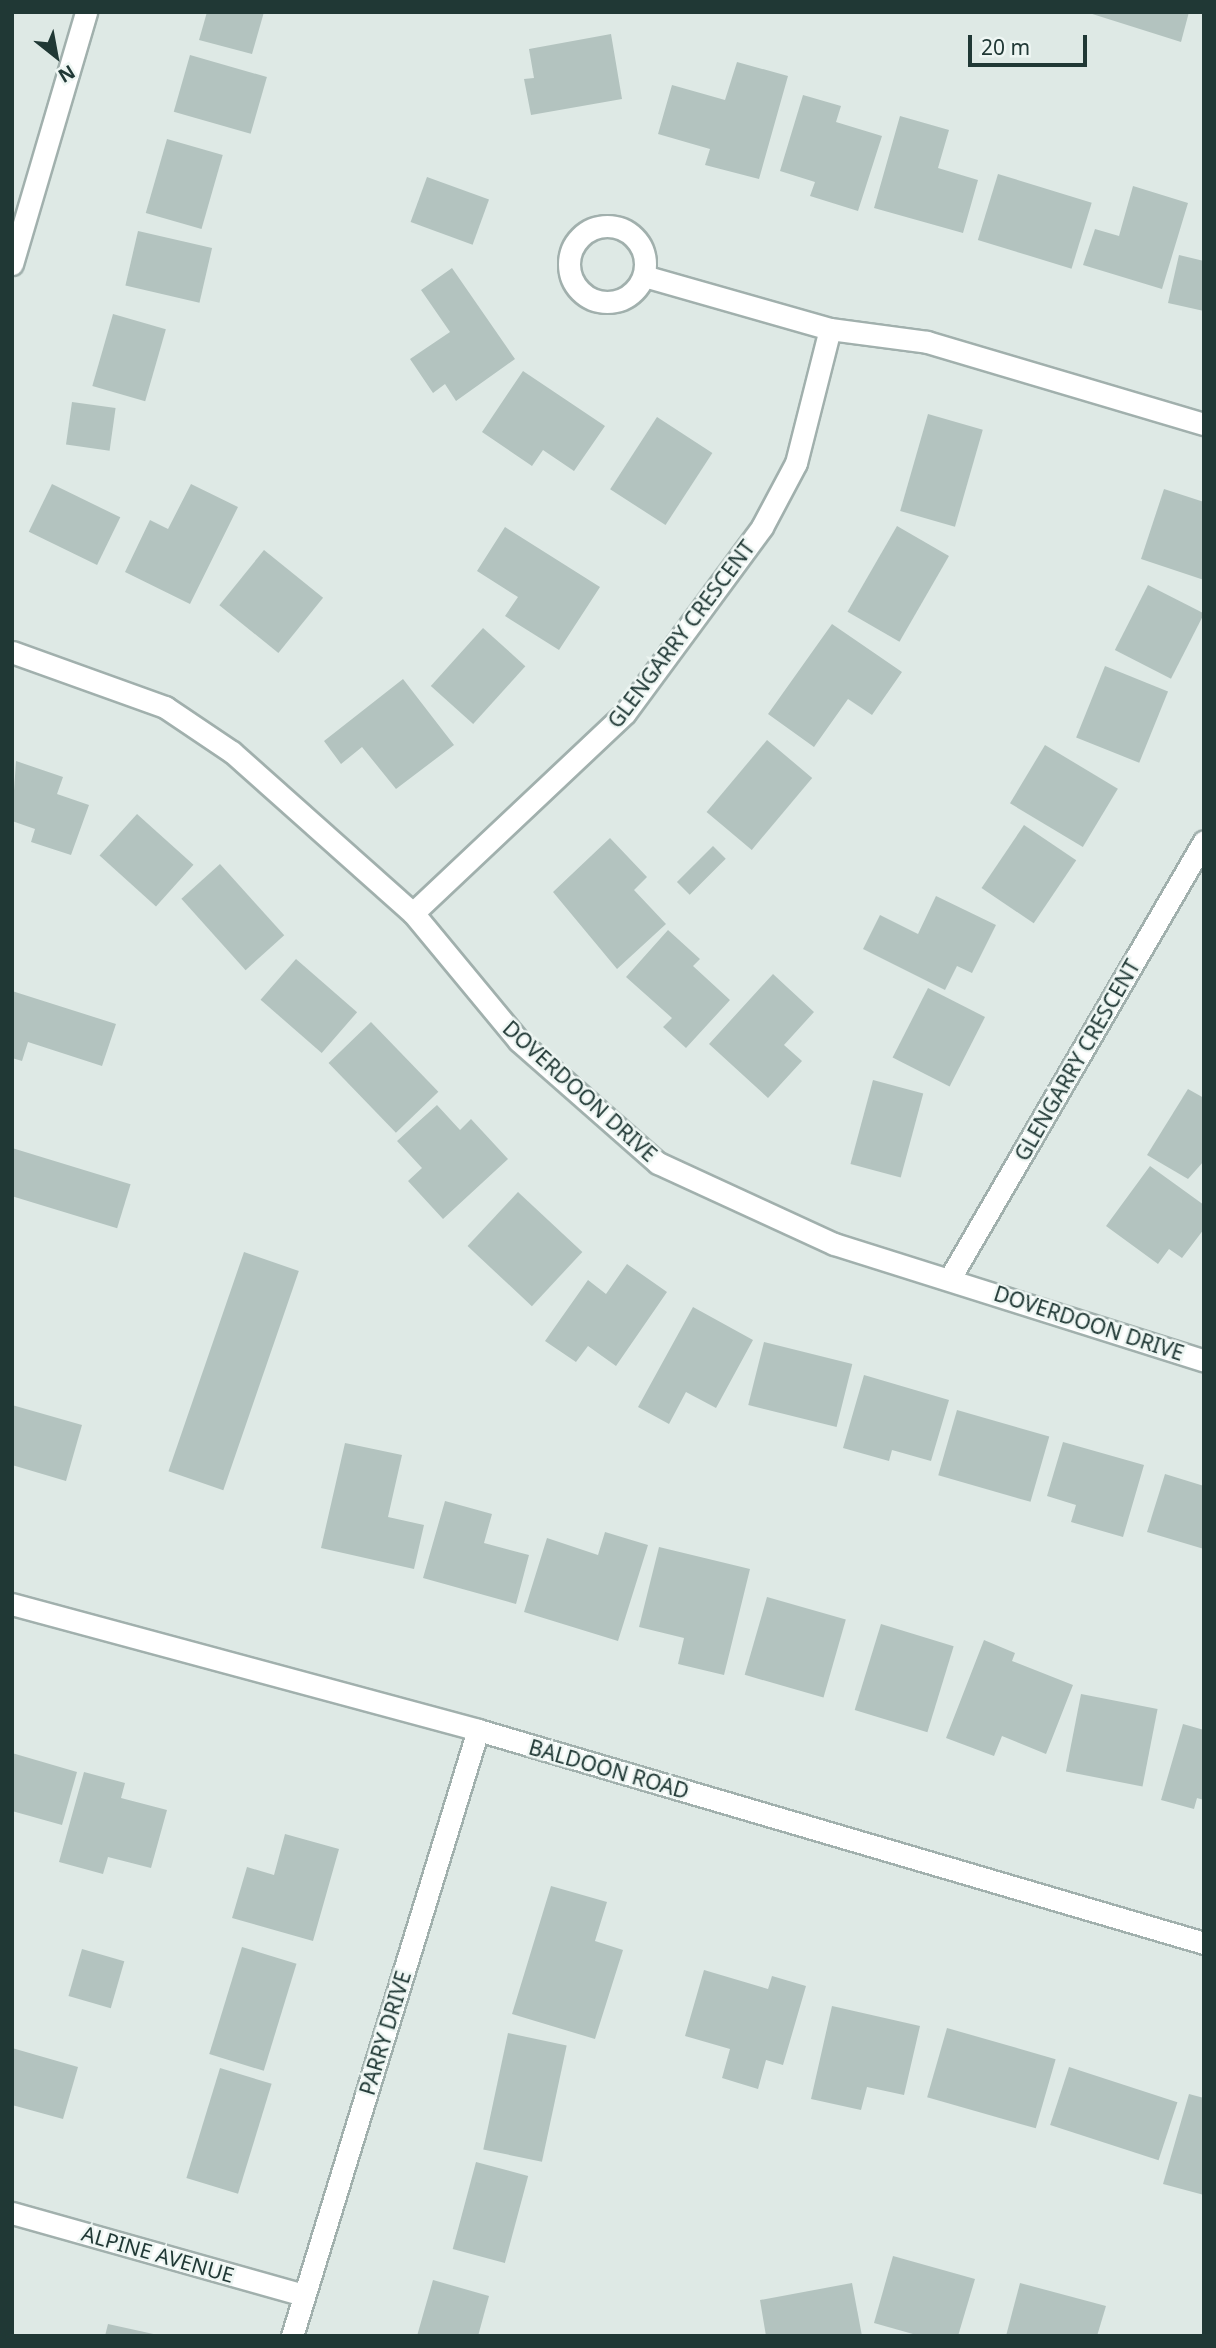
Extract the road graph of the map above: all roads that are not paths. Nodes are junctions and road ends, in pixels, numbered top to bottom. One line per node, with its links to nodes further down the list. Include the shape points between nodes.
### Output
1 (86, 12): 2 (street)
2 (12, 264)
3 (644, 276): 4 (street)
4 (830, 329): 5 (street, via 927,342); 8 (street, GLENGARRY CRESCENT, via 796,463 762,527 625,713)
5 (1204, 424)
6 (12, 652): 8 (street, DOVERDOON DRIVE, via 165,707 232,752)
7 (1204, 841): 9 (street, GLENGARRY CRESCENT)
8 (413, 913): 9 (street, DOVERDOON DRIVE, via 519,1041 658,1163 834,1244)
9 (950, 1278): 10 (street, DOVERDOON DRIVE)
10 (1204, 1361)
11 (12, 1604): 12 (street, BALDOON ROAD)
12 (478, 1731): 13 (street, BALDOON ROAD); 15 (street, PARRY DRIVE)
13 (1204, 1942)
14 (12, 2213): 15 (street, ALPINE AVENUE)
15 (304, 2295): 16 (street, PARRY DRIVE)
16 (292, 2336)

